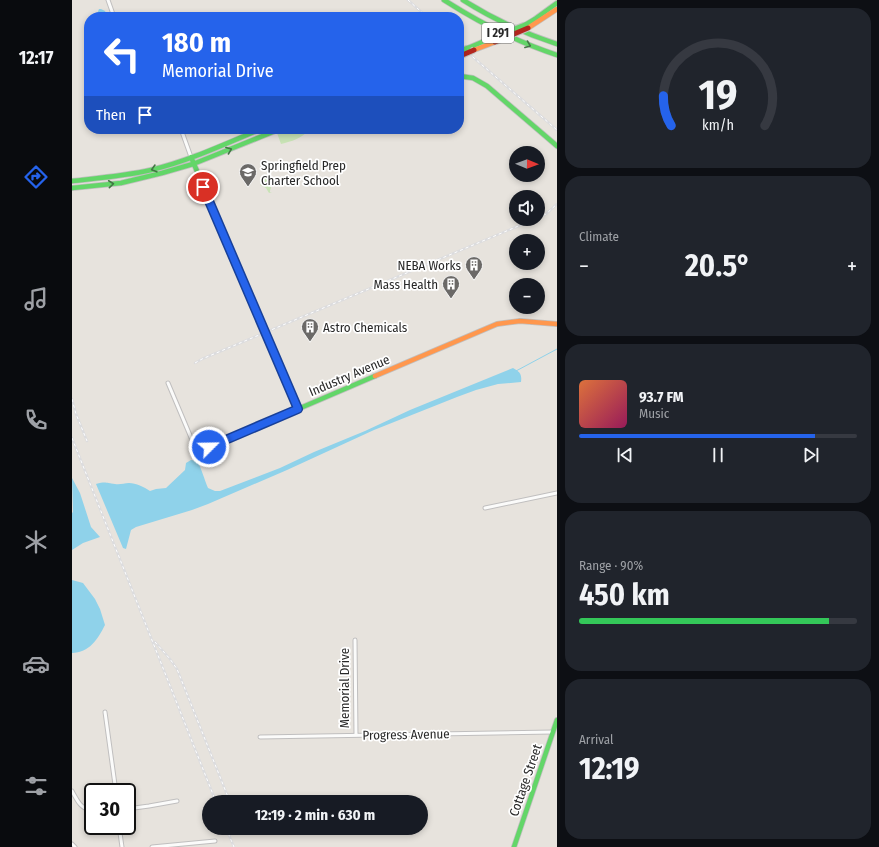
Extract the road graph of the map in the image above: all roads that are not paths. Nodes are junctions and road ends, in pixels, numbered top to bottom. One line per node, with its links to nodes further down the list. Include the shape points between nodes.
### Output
1 (108, 0): 6 (street)
2 (444, 0): 7 (main road, I 291, one-way to 7)
3 (463, 0): 10 (main road, I 291, via 500,22)
4 (557, 3): 9 (main road)
5 (557, 9): 9 (main road)
6 (112, 12)
7 (462, 12)
8 (464, 13): 16 (main road, I 291, one-way to 16, via 498,32)
9 (527, 26): 11 (main road, bridge)
10 (536, 37): 12 (main road); 13 (main road, I 291)
11 (494, 40): 14 (main road, bridge); 15 (main road, bridge)
12 (557, 41)
13 (557, 44)
14 (464, 51)
15 (464, 53)
16 (557, 55)
17 (464, 77): 21 (main road, via 473,78 488,86)
18 (183, 134): 22 (street)
19 (248, 134): 22 (main road)
20 (265, 134): 23 (main road, one-way to 20)
21 (557, 146)
22 (191, 157): 23 (main road); 24 (main road, one-way to 24, via 137,173)
23 (193, 164): 25 (main road, one-way to 23, via 121,183); 28 (main road)
24 (72, 181)
25 (72, 188)
26 (557, 324): 28 (main road, Industry Avenue, via 528,321 497,324)
27 (168, 383): 28 (street, Industry Avenue, via 192,440 195,445 205,448)
28 (298, 409)
29 (557, 493): 30 (street)
30 (485, 508)
31 (355, 640): 35 (street, Memorial Drive)
32 (105, 712): 37 (street)
33 (557, 720): 34 (main road, Cottage Street)
34 (553, 732): 35 (street, Progress Avenue); 48 (main road, Cottage Street)
35 (356, 735): 36 (street, Progress Avenue)
36 (260, 737)
37 (115, 783)
38 (72, 791): 40 (street)
39 (177, 801): 41 (street)
40 (84, 808)
41 (136, 808)
42 (120, 835): 46 (street)
43 (215, 841): 47 (street)
44 (72, 844): 45 (street)
45 (75, 847)
46 (122, 847)
47 (152, 847)
48 (514, 847)

